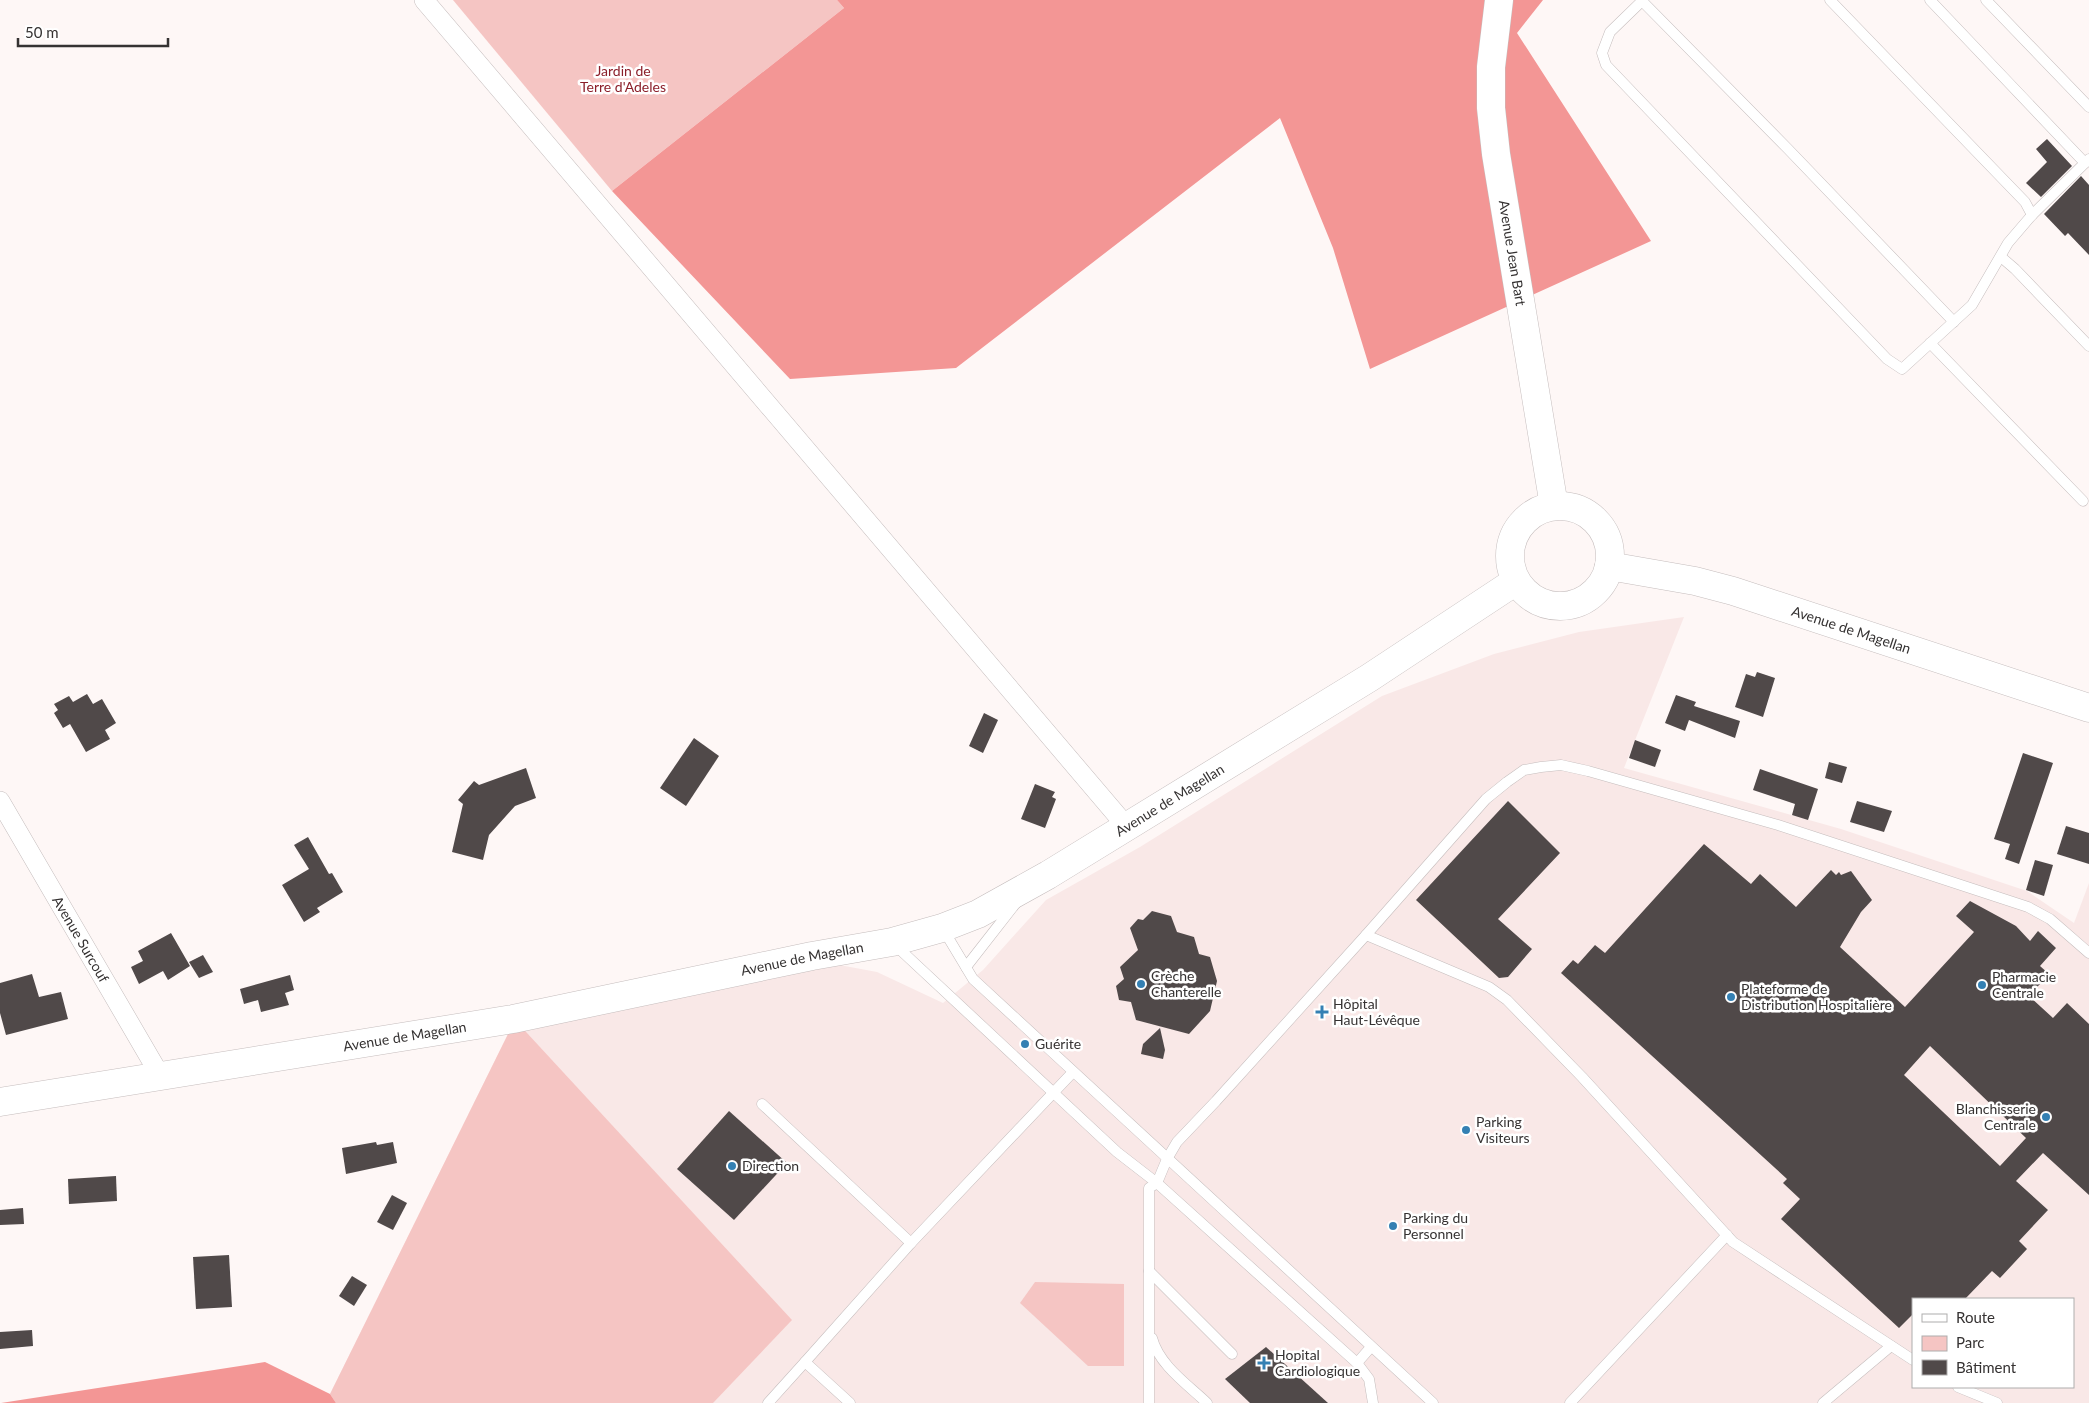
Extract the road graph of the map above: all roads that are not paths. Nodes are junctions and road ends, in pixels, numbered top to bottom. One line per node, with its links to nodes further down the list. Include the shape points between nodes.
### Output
1 (424, 0): 20 (street)
2 (1499, 0): 15 (street, Avenue Jean Bart, via 1491,67 1496,154)
3 (1642, 0): 11 (lane); 12 (lane, via 1610,32 1602,53 1606,64 1888,359 1902,369)
4 (1830, 0): 9 (lane, via 2025,202)
5 (1930, 0): 8 (lane)
6 (1986, 0): 7 (lane)
7 (2089, 107)
8 (2087, 161): 9 (lane)
9 (2032, 215): 10 (lane, via 2008,243)
10 (2001, 257): 11 (lane, via 1972,305); 13 (lane)
11 (1954, 322): 12 (lane)
12 (1930, 343): 14 (lane)
13 (2089, 346)
14 (2083, 501)
15 (1554, 506): 16 (street, via 1570,506 1597,521 1610,550); 17 (street, via 1538,510 1524,520 1515,533 1510,558)
16 (1609, 566): 17 (street, via 1603,582 1592,595 1576,604 1542,603); 18 (street, Avenue de Magellan, via 1734,591)
17 (1516, 581): 20 (street, Avenue de Magellan, via 1369,678)
18 (2089, 708)
19 (0, 801): 28 (street, Avenue Surcouf)
20 (1127, 827): 21 (street, Avenue de Magellan)
21 (1031, 884): 22 (street, Avenue de Magellan, via 978,914); 26 (lane)
22 (942, 928): 24 (street, Avenue de Magellan); 26 (lane)
23 (1366, 935): 25 (lane, via 1486,799 1524,770 1561,765 1778,825 1981,890 2050,919); 32 (lane, via 1177,1142); 34 (lane, via 1489,987 1507,1000)
24 (892, 942): 28 (street, Avenue de Magellan, via 513,1019); 29 (lane)
25 (2089, 953)
26 (966, 967): 27 (lane, via 973,979)
27 (1073, 1072): 29 (lane); 32 (lane)
28 (161, 1077): 30 (street, Avenue de Magellan)
29 (1053, 1092): 33 (lane, via 1117,1152); 35 (lane)
30 (0, 1102)
31 (762, 1104): 35 (lane)
32 (1166, 1159): 33 (lane); 39 (lane)
33 (1157, 1183): 36 (lane, via 1149,1188); 44 (lane)
34 (1727, 1235): 38 (lane); 53 (lane)
35 (911, 1243): 42 (lane)
36 (1149, 1271): 37 (lane); 40 (lane)
37 (1149, 1321): 43 (lane, via 1155,1348); 45 (lane)
38 (1891, 1346): 41 (lane); 54 (lane)
39 (1371, 1347): 44 (lane); 52 (lane)
40 (1232, 1354)
41 (1912, 1359)
42 (805, 1362): 47 (lane); 48 (lane)
43 (1165, 1363): 45 (lane, via 1154,1356); 50 (lane)
44 (1357, 1363): 51 (lane, via 1369,1379)
45 (1149, 1364): 49 (lane)
46 (1960, 1388): 55 (lane)
47 (768, 1403)
48 (850, 1403)
49 (1149, 1403)
50 (1207, 1403)
51 (1373, 1403)
52 (1433, 1403)
53 (1570, 1403)
54 (1823, 1403)
55 (1997, 1403)

